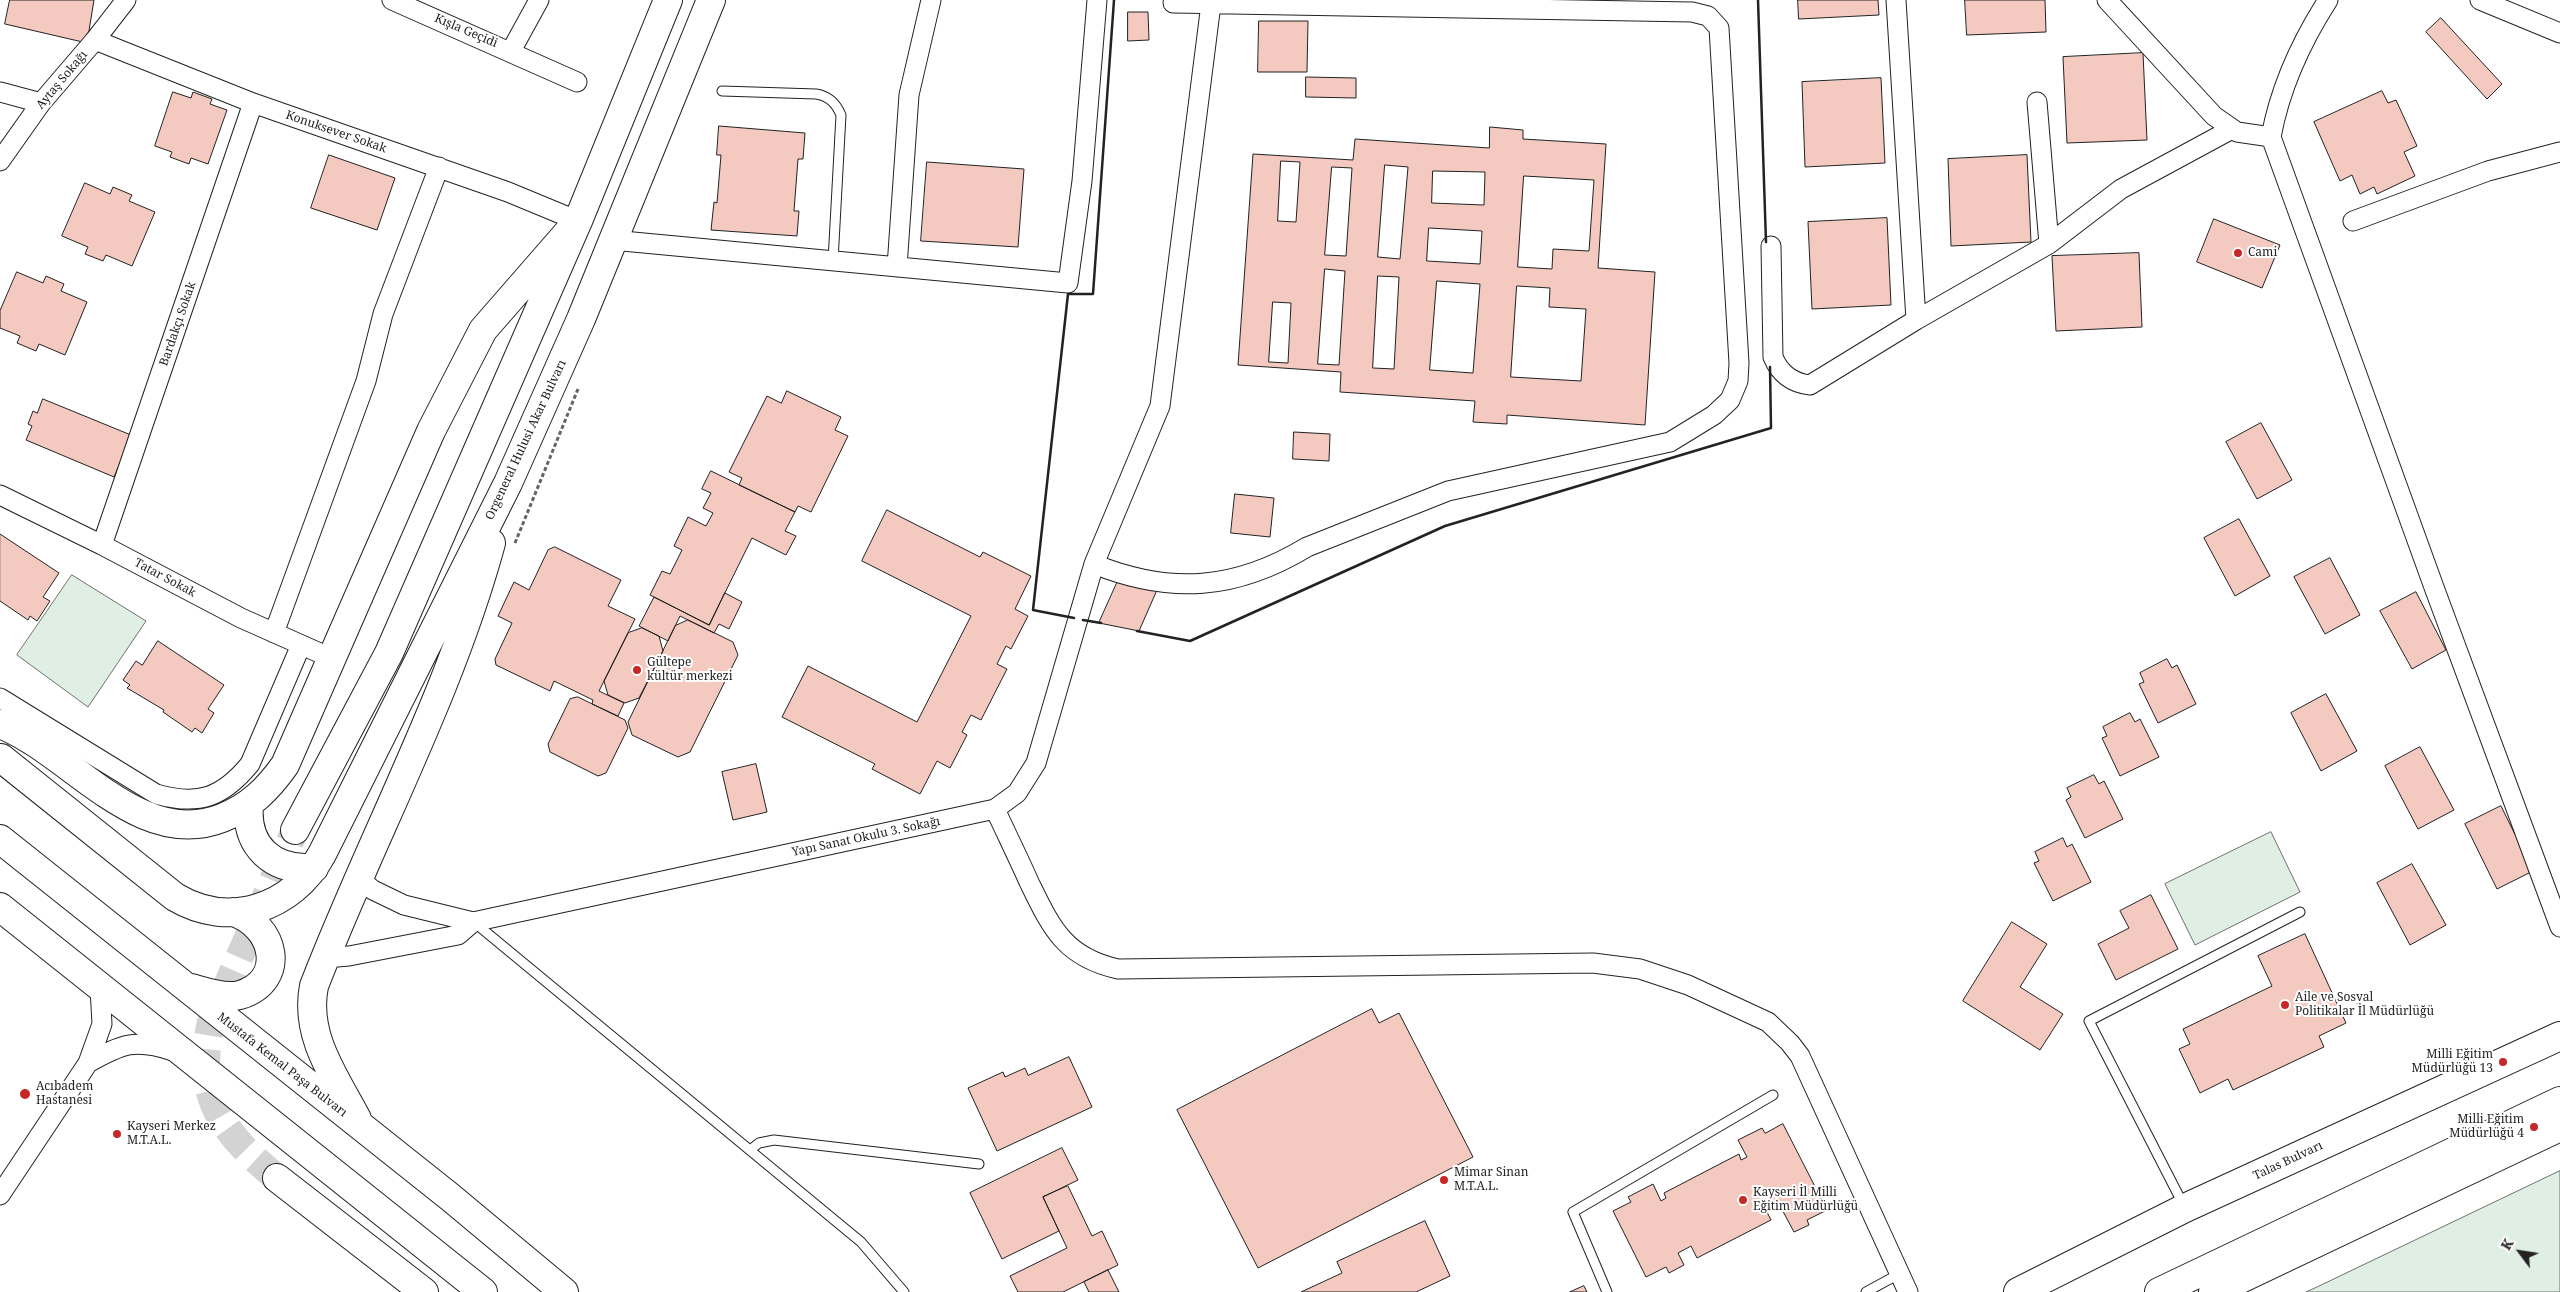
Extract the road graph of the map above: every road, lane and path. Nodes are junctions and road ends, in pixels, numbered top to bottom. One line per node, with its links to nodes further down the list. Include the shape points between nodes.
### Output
1 (126, 0): 15 (street, Aytaş Sokağı)
2 (392, 0): 16 (street, Kışla Geçidi)
3 (539, 0): 16 (street)
4 (668, 0): 28 (main road)
5 (711, 0): 30 (main road, Orgeneral Hulusi Akar Bulvarı)
6 (931, 0): 34 (street, via 909,95)
7 (1097, 0): 34 (street, via 1082,181 1068,283)
8 (1896, 0): 35 (street)
9 (2108, 0): 23 (street, via 2214,116)
10 (2328, 0): 24 (street, via 2294,62 2275,112)
11 (2480, 0): 14 (street)
12 (1174, 3): 13 (street)
13 (1211, 4): 39 (street, Yapı Sanat Okulu 3. Sokağı, via 1160,406); 39 (street, via 1692,12 1708,16 1718,28 1740,363 1738,381 1723,408 1670,442 1448,491 1307,547 1243,577 1170,584 1118,574)
14 (2560, 33)
15 (96, 40): 20 (street, Aytaş Sokağı); 22 (street, Konuksever Sokak)
16 (511, 51): 17 (street, Kışla Geçidi)
17 (577, 82)
18 (722, 91): 33 (lane, via 816,94 828,97 838,108 841,115)
19 (0, 92): 20 (street)
20 (41, 102): 26 (street, Aytaş Sokağı)
21 (2037, 102): 31 (street)
22 (253, 103): 27 (street, Konuksever Sokak); 38 (street, Bardakçı Sokak)
23 (2232, 129): 24 (street, via 2248,135); 31 (street, via 2121,189)
24 (2271, 137): 56 (street)
25 (2560, 152): 29 (street, via 2488,171)
26 (0, 162)
27 (439, 167): 28 (street, Konuksever Sokak); 40 (street, via 383,314 366,382)
28 (578, 221): 42 (main road, via 483,330 431,431); 48 (main road, via 389,653)
29 (2353, 221)
30 (612, 240): 33 (street); 36 (main road, Orgeneral Hulusi Akar Bulvarı, via 581,319)
31 (2049, 244): 35 (street)
32 (1772, 246): 35 (street, via 1773,357 1781,372 1795,382 1810,385)
33 (833, 260): 34 (street)
34 (897, 266)
35 (1916, 320)
36 (508, 483): 50 (main road, Orgeneral Hulusi Akar Bulvarı); 51 (main road, via 473,607)
37 (0, 495): 38 (street, Tatar Sokak)
38 (102, 545): 40 (street, Tatar Sokak)
39 (1094, 564): 47 (street, Yapı Sanat Okulu 3. Sokağı, via 1036,763 1017,793)
40 (274, 633): 41 (street, Tatar Sokak)
41 (301, 645): 42 (street, Tatar Sokak); 43 (street, via 250,764 218,793 198,799 177,800 156,794)
42 (331, 658): 46 (main road, via 285,765)
43 (0, 698)
44 (0, 724): 46 (main road, via 25,736 149,818 165,823 201,824 234,813)
45 (1, 758): 53 (main road, via 175,897 202,910)
46 (249, 804): 50 (main road, via 250,829 270,858 286,866)
47 (995, 809): 55 (street, Yapı Sanat Okulu 3. Sokağı); 72 (street, via 1051,926 1073,950 1104,966 1593,963 1624,966 1664,976 1755,1015 1780,1032 1800,1056)
48 (295, 830)
49 (0, 839): 58 (main road, Mustafa Kemal Paşa Bulvarı)
50 (314, 868): 53 (main road, Orgeneral Hulusi Akar Bulvarı, via 280,900)
51 (359, 879): 55 (street, Yapı Sanat Okulu 3. Sokağı, via 404,905); 57 (main road)
52 (0, 907): 59 (main road)
53 (233, 912): 58 (main road, via 251,920 265,934 271,960 264,978 249,990 230,996)
54 (2300, 912): 71 (lane, via 2089,1021)
55 (473, 922): 57 (street, Yapı Sanat Okulu 3. Sokağı, via 458,935); 67 (lane)
56 (2560, 928)
57 (325, 958): 65 (main road, via 311,999 312,1027 316,1042)
58 (180, 984): 65 (main road, Mustafa Kemal Paşa Bulvarı)
59 (100, 988): 61 (main road); 62 (street, via 102,1024)
60 (2560, 1036): 71 (main road, Talas Bulvarı)
61 (184, 1054): 62 (street, via 135,1042 112,1049); 74 (main road)
62 (88, 1063): 70 (street)
63 (1773, 1095): 77 (lane, via 1573,1212)
64 (2560, 1101): 81 (main road)
65 (361, 1127): 75 (main road, Mustafa Kemal Paşa Bulvarı)
66 (2560, 1127): 82 (main road)
67 (750, 1150): 68 (lane, via 760,1143 774,1140); 76 (lane, via 861,1242)
68 (979, 1164)
69 (277, 1178): 73 (main road)
70 (0, 1195)
71 (2185, 1208): 80 (main road, Talas Bulvarı)
72 (1899, 1274): 78 (lane); 79 (street)
73 (424, 1292)
74 (483, 1292)
75 (564, 1292)
76 (904, 1292)
77 (1607, 1292)
78 (1866, 1292)
79 (1908, 1292)
80 (2018, 1292)
81 (2158, 1292)
82 (2213, 1292)

